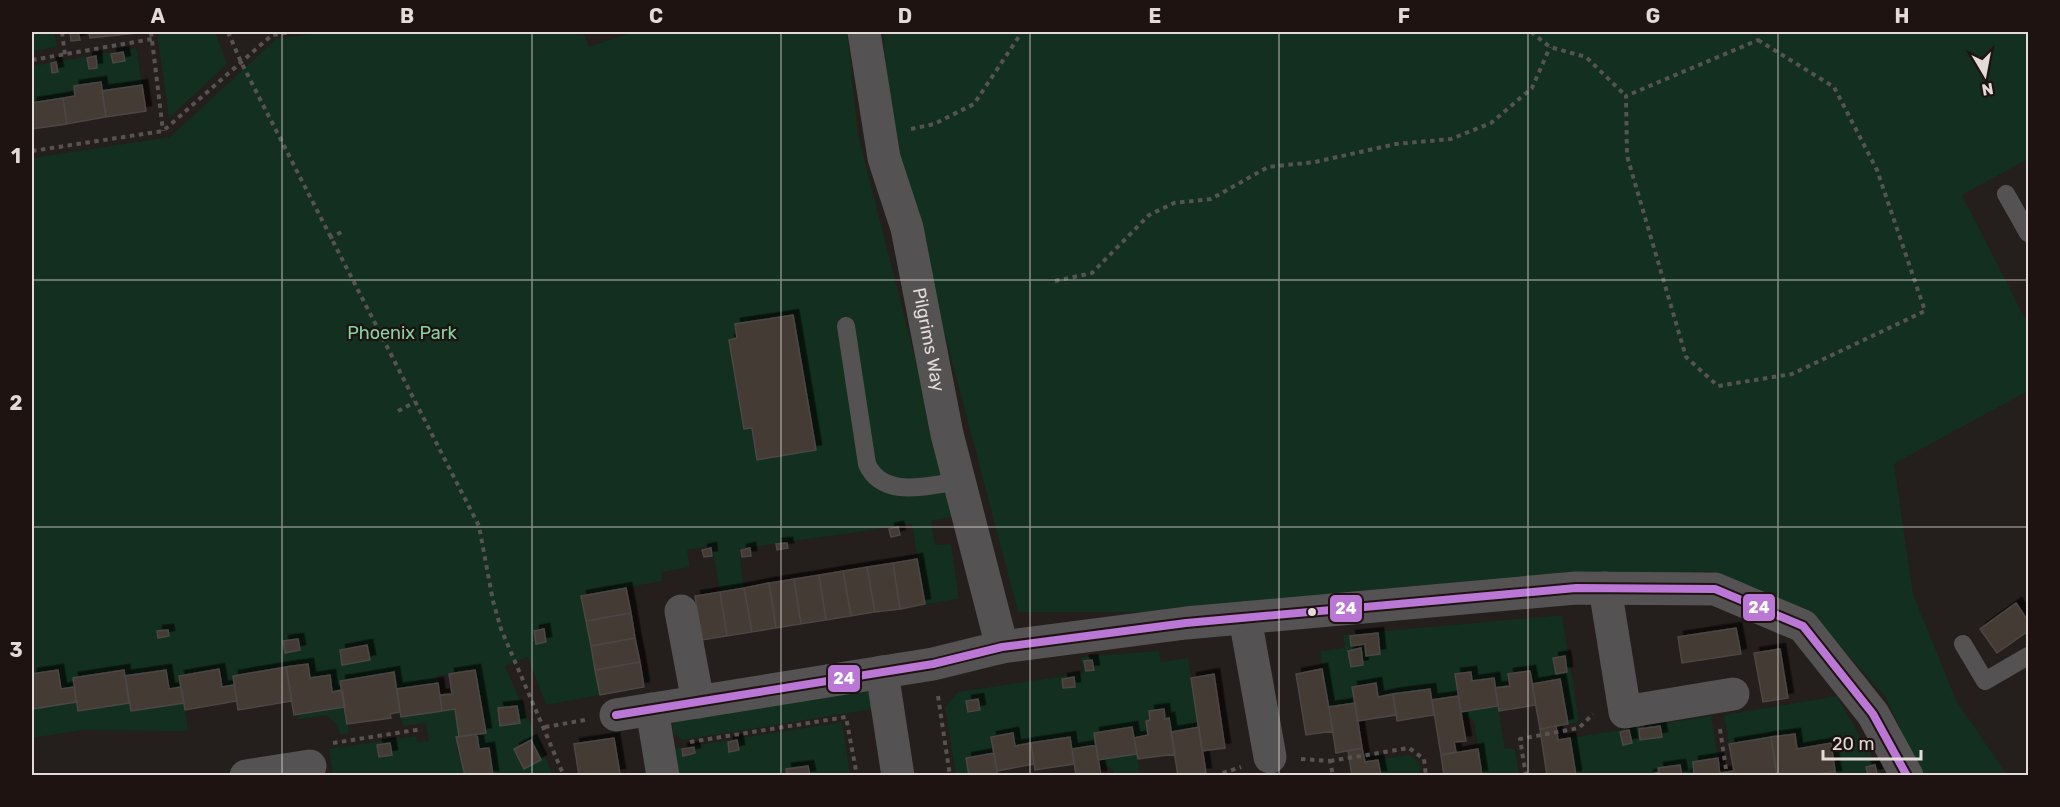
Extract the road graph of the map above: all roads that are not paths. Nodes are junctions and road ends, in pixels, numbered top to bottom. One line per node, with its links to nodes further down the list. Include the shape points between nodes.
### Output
1 (864, 32): 5 (street, Pilgrims Way, via 884,158 907,228)
2 (2006, 194): 3 (lane)
3 (2028, 233)
4 (846, 326): 5 (lane, via 871,473 896,488)
5 (960, 482): 10 (street, Pilgrims Way)
6 (1605, 588): 8 (street); 13 (street, via 1625,712); 22 (street, via 1714,589 1803,626 1873,714)
7 (681, 611): 14 (street)
8 (1245, 618): 10 (street); 18 (street)
9 (1962, 644): 11 (lane, via 1985,681)
10 (1002, 646): 12 (street)
11 (2028, 656)
12 (882, 672): 14 (street); 21 (street)
13 (1724, 695)
14 (698, 702): 15 (street)
15 (652, 709): 16 (street); 19 (street)
16 (616, 715)
17 (317, 755): 20 (street)
18 (1270, 757)
19 (661, 761)
20 (246, 776)
21 (898, 776)
22 (1907, 776)

